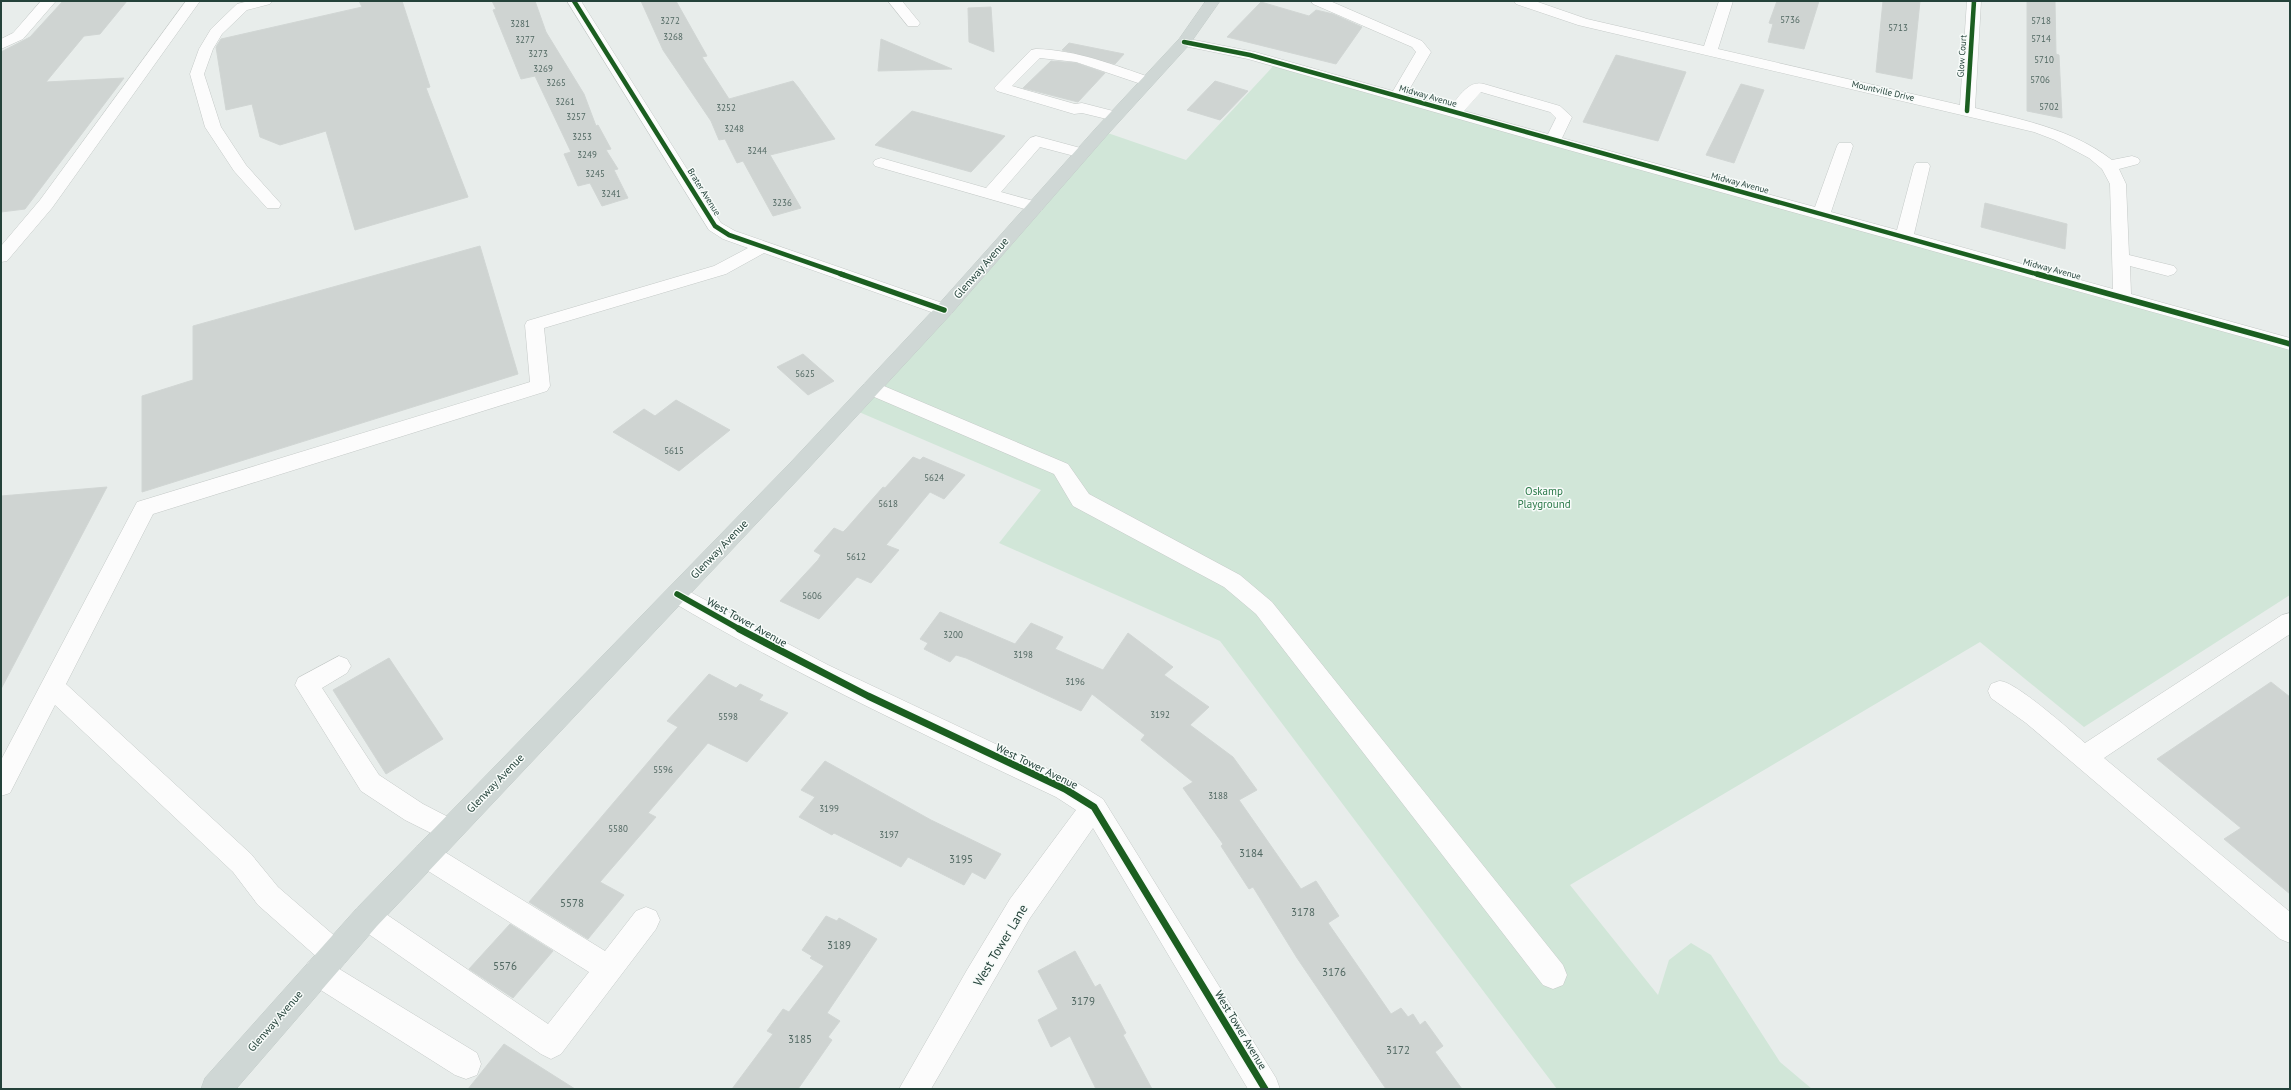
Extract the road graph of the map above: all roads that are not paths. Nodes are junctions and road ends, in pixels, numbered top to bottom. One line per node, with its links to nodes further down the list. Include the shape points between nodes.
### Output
1 (49, 1): 13 (street, via 18,36)
2 (193, 1): 33 (street, via 46,204)
3 (265, 1): 28 (street, via 242,7 216,32 206,49 197,74 213,127 240,168)
4 (574, 1): 32 (street, Brater Avenue, via 715,226 729,235)
5 (895, 1): 11 (street)
6 (1213, 1): 12 (main road, Glenway Avenue)
7 (1318, 1): 16 (street, via 1417,44 1424,52)
8 (1521, 1): 14 (street, Mountville Drive, via 1584,22)
9 (1726, 1): 14 (street)
10 (1974, 1): 17 (street, Glow Court)
11 (913, 23)
12 (1184, 42): 15 (main road, Glenway Avenue); 16 (street, Midway Avenue, via 1250,54)
13 (1, 44)
14 (1710, 50): 17 (street, Mountville Drive)
15 (1147, 81): 19 (main road, Glenway Avenue); 19 (street, via 1079,60 1036,53 1002,88 1074,109 1082,108)
16 (1397, 97): 18 (street, Midway Avenue)
17 (1967, 111): 26 (street, Mountville Drive, via 2040,129 2061,137 2095,155)
18 (1454, 113): 20 (street, Midway Avenue); 20 (street, via 1470,93 1479,87 1555,109 1564,117)
19 (1115, 116): 22 (main road, Glenway Avenue)
20 (1553, 141): 30 (street, Midway Avenue)
21 (1845, 146): 30 (street)
22 (1082, 153): 27 (street, via 1036,141); 29 (main road, Glenway Avenue)
23 (2132, 161): 26 (street)
24 (880, 163): 27 (street)
25 (1922, 166): 31 (street)
26 (2109, 166): 34 (street, Mountville Drive, via 2118,184)
27 (990, 194): 29 (street)
28 (274, 204)
29 (1035, 207): 37 (main road, Glenway Avenue)
30 (1820, 214): 31 (street, Midway Avenue)
31 (1904, 238): 36 (street, Midway Avenue)
32 (763, 247): 37 (street, Brater Avenue); 43 (street, via 720,270 534,325 540,386 145,508)
33 (1, 257)
34 (2119, 258): 35 (street); 36 (street, Mountville Drive)
35 (2168, 270)
36 (2122, 298): 38 (street, Midway Avenue)
37 (944, 310): 39 (main road, Glenway Avenue)
38 (2290, 344)
39 (872, 388): 40 (main road, Glenway Avenue); 55 (street, via 1061,469 1081,500 1232,581 1264,608)
40 (677, 594): 47 (street, West Tower Avenue, via 751,637 862,694 1065,789); 48 (main road, Glenway Avenue)
41 (2290, 622): 45 (street)
42 (339, 666): 48 (street, via 307,684 370,783 414,812)
43 (52, 687): 46 (street); 53 (street, via 242,863)
44 (2000, 691): 45 (street)
45 (2085, 757): 52 (street)
46 (1, 785)
47 (1094, 807): 58 (street, West Tower Lane, via 1063,843 1006,933); 59 (street, West Tower Avenue)
48 (449, 830): 49 (main road, Glenway Avenue)
49 (426, 855): 50 (main road, Glenway Avenue); 54 (street)
50 (367, 917): 53 (main road, Glenway Avenue); 54 (street, via 551,1044)
51 (646, 920): 54 (street)
52 (2290, 930)
53 (326, 963): 56 (street); 57 (main road, Glenway Avenue)
54 (609, 969)
55 (1553, 975)
56 (466, 1064)
57 (216, 1089)
58 (914, 1089)
59 (1265, 1089)

